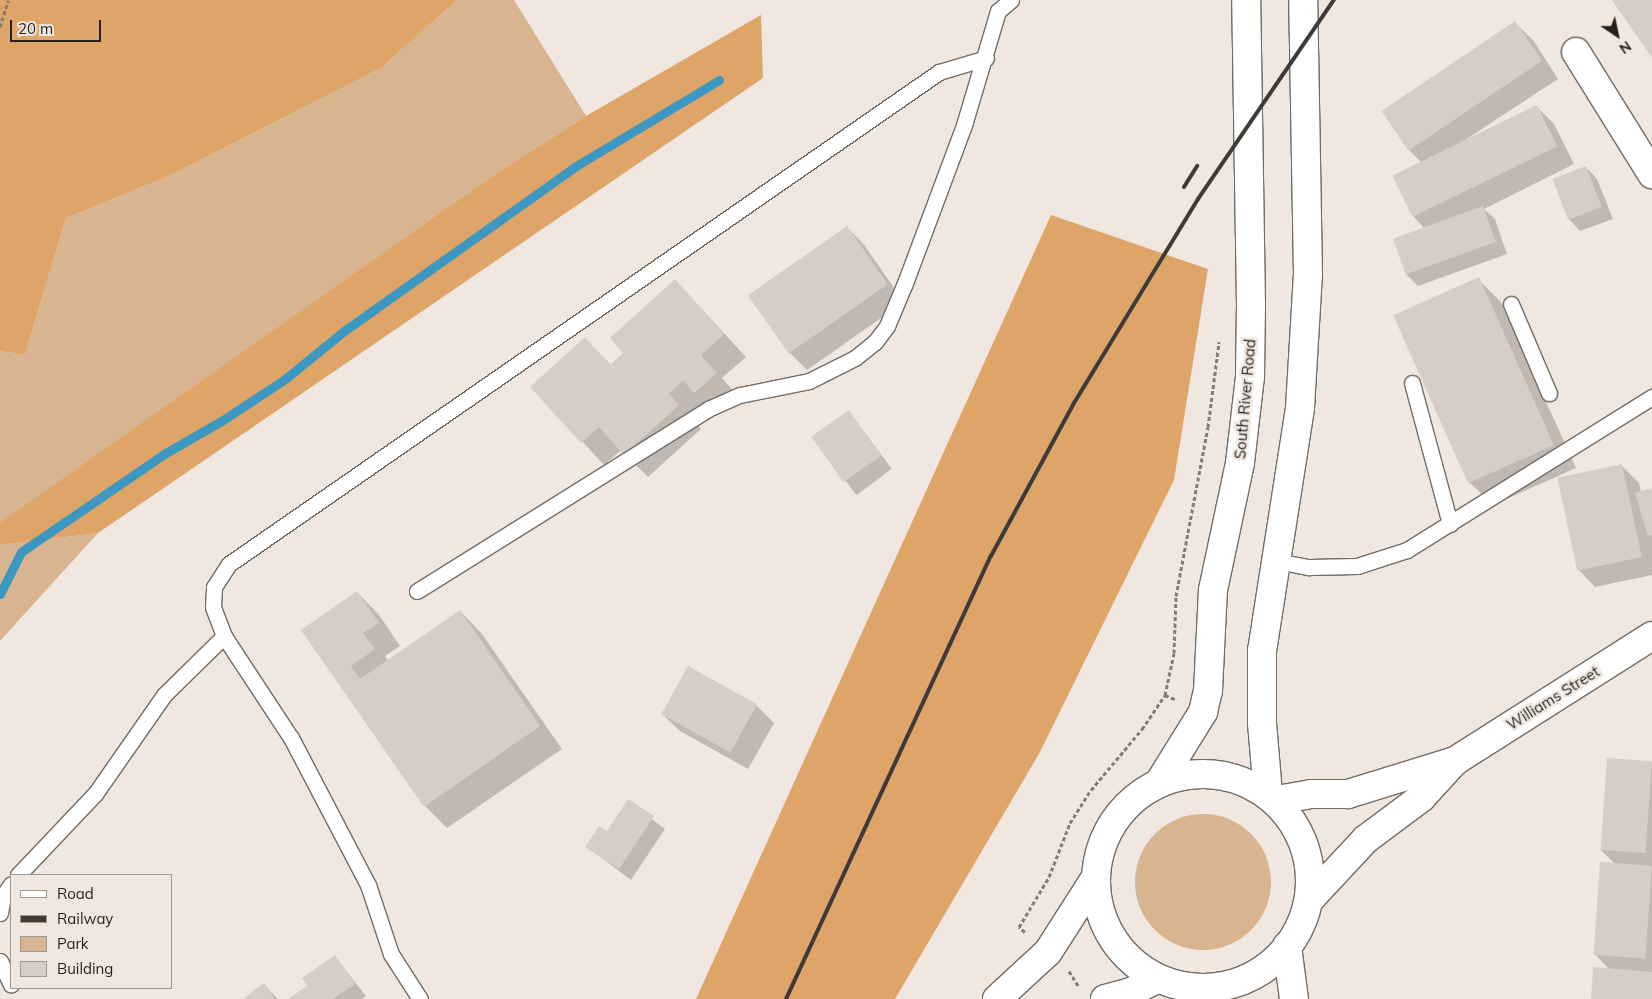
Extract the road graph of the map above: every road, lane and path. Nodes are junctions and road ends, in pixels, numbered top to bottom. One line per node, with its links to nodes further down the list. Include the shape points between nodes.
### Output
1 (8, 0): 5 (path)
2 (1011, 0): 7 (lane, via 998,11)
3 (1246, 0): 20 (main road, South River Road, via 1250,376 1241,453 1213,590 1208,691 1203,712)
4 (1303, 0): 15 (main road, via 1308,275 1300,408)
5 (0, 27)
6 (1576, 52): 8 (main road)
7 (986, 58): 16 (lane, via 905,283 887,326 875,342 854,358 808,381 740,395 708,409); 17 (lane, via 939,72 229,564 214,587 213,607)
8 (1652, 174)
9 (1511, 304): 12 (lane)
10 (1220, 334): 27 (path, via 1208,427 1176,596 1174,653 1165,695 1142,730 1090,790 1070,823 1049,876)
11 (1412, 382): 14 (lane)
12 (1549, 393)
13 (1652, 397): 14 (lane)
14 (1450, 524): 15 (lane, via 1407,550 1357,566 1309,566)
15 (1277, 561): 21 (main road, via 1262,651 1262,723)
16 (417, 591)
17 (224, 636): 22 (lane, via 164,695 95,794); 32 (lane, via 291,738 368,886 391,954)
18 (1652, 636): 19 (main road, Williams Street)
19 (1455, 761): 21 (main road, Williams Street, via 1390,784 1348,794); 25 (main road, Williams Street, via 1421,798 1366,839)
20 (1159, 783): 21 (main road, via 1197,774 1223,777); 23 (main road, via 1134,799 1114,821 1101,848)
21 (1272, 797): 25 (main road, via 1296,828 1308,860)
22 (19, 874)
23 (1096, 877): 31 (main road, via 1100,909 1114,936 1132,959); 33 (main road, via 1048,952)
24 (10, 886): 26 (lane, via 3,896)
25 (1310, 899): 28 (main road, via 1302,923)
26 (0, 913)
27 (1019, 927)
28 (1287, 946): 31 (main road, via 1262,970 1234,984 1204,989); 35 (main road)
29 (0, 961): 30 (lane)
30 (10, 983)
31 (1171, 989): 34 (main road, via 1131,992)
32 (420, 999)
33 (997, 999)
34 (1105, 999)
35 (1294, 999)

